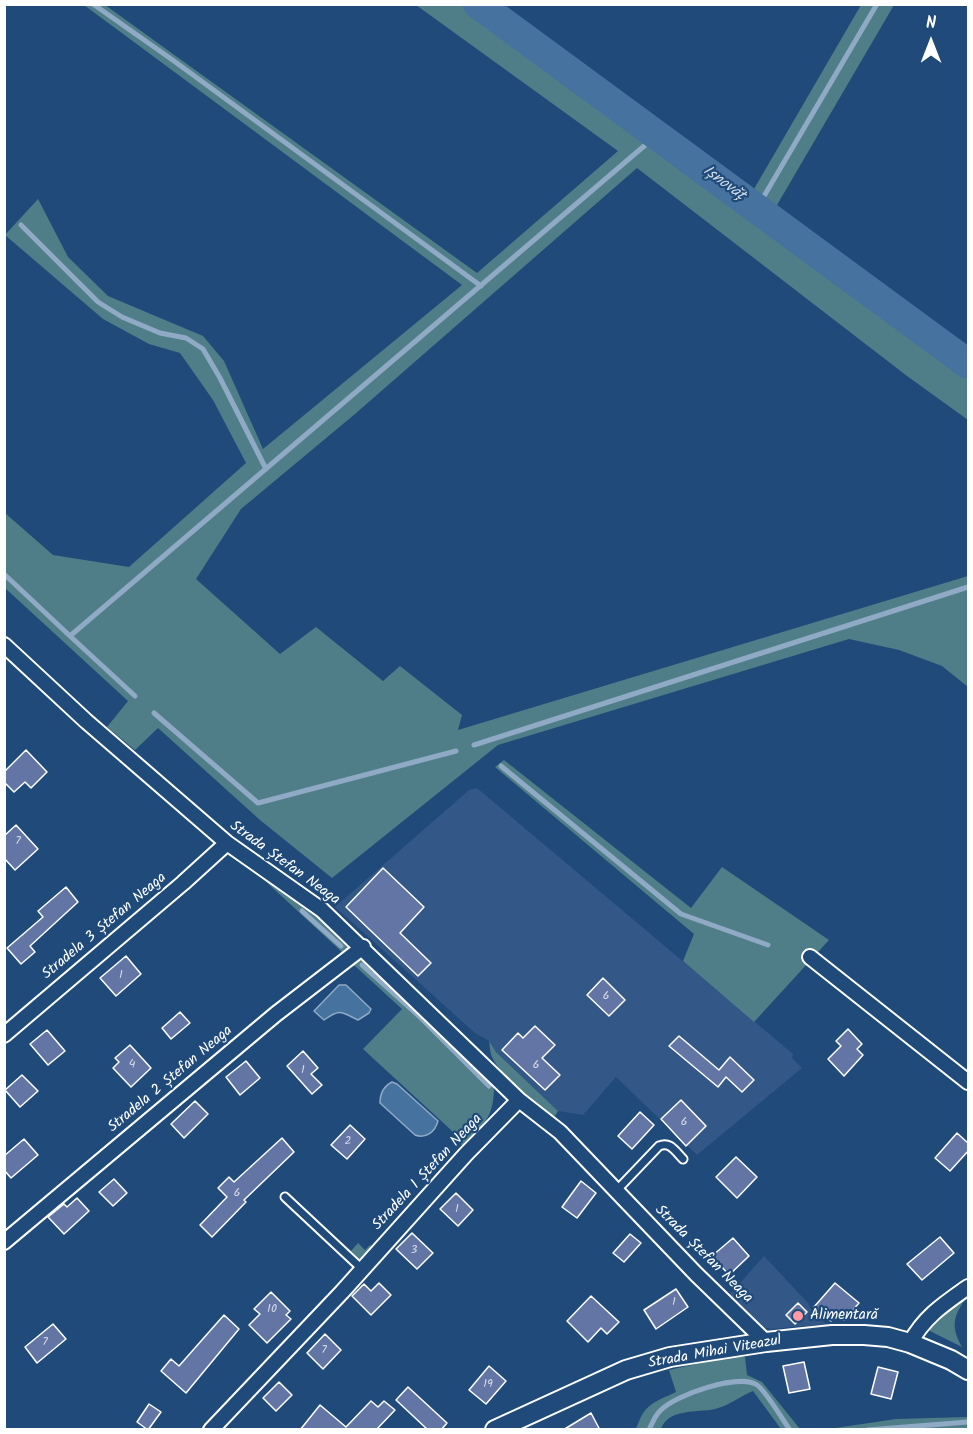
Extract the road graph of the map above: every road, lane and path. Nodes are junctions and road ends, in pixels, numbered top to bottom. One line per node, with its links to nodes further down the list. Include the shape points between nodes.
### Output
1 (4, 645): 2 (street, Strada Ștefan Neaga)
2 (226, 843): 3 (street, Strada Ștefan Neaga, via 322,910); 5 (street, Stradela 3 Ștefan Neaga)
3 (363, 948): 7 (street, Strada Ștefan Neaga); 11 (street, Stradela 2 Ștefan Neaga, via 267,1022)
4 (810, 957): 6 (street)
5 (4, 1035)
6 (969, 1082)
7 (519, 1100): 9 (street, Strada Ștefan Neaga, via 560,1132); 12 (street, Stradela 1 Ștefan Neaga)
8 (683, 1159): 9 (lane, via 664,1143)
9 (617, 1190): 14 (street, Strada Ștefan Neaga)
10 (285, 1197): 12 (lane)
11 (4, 1242)
12 (362, 1269): 17 (street, Stradela 1 Ștefan Neaga)
13 (969, 1287): 15 (street, via 933,1312)
14 (766, 1342): 15 (street, Strada Mihai Viteazul, via 864,1335); 18 (street, Strada Mihai Viteazul, via 670,1358 626,1370)
15 (910, 1343): 16 (street, Strada Mihai Viteazul)
16 (969, 1370)
17 (211, 1430)
18 (495, 1430)

